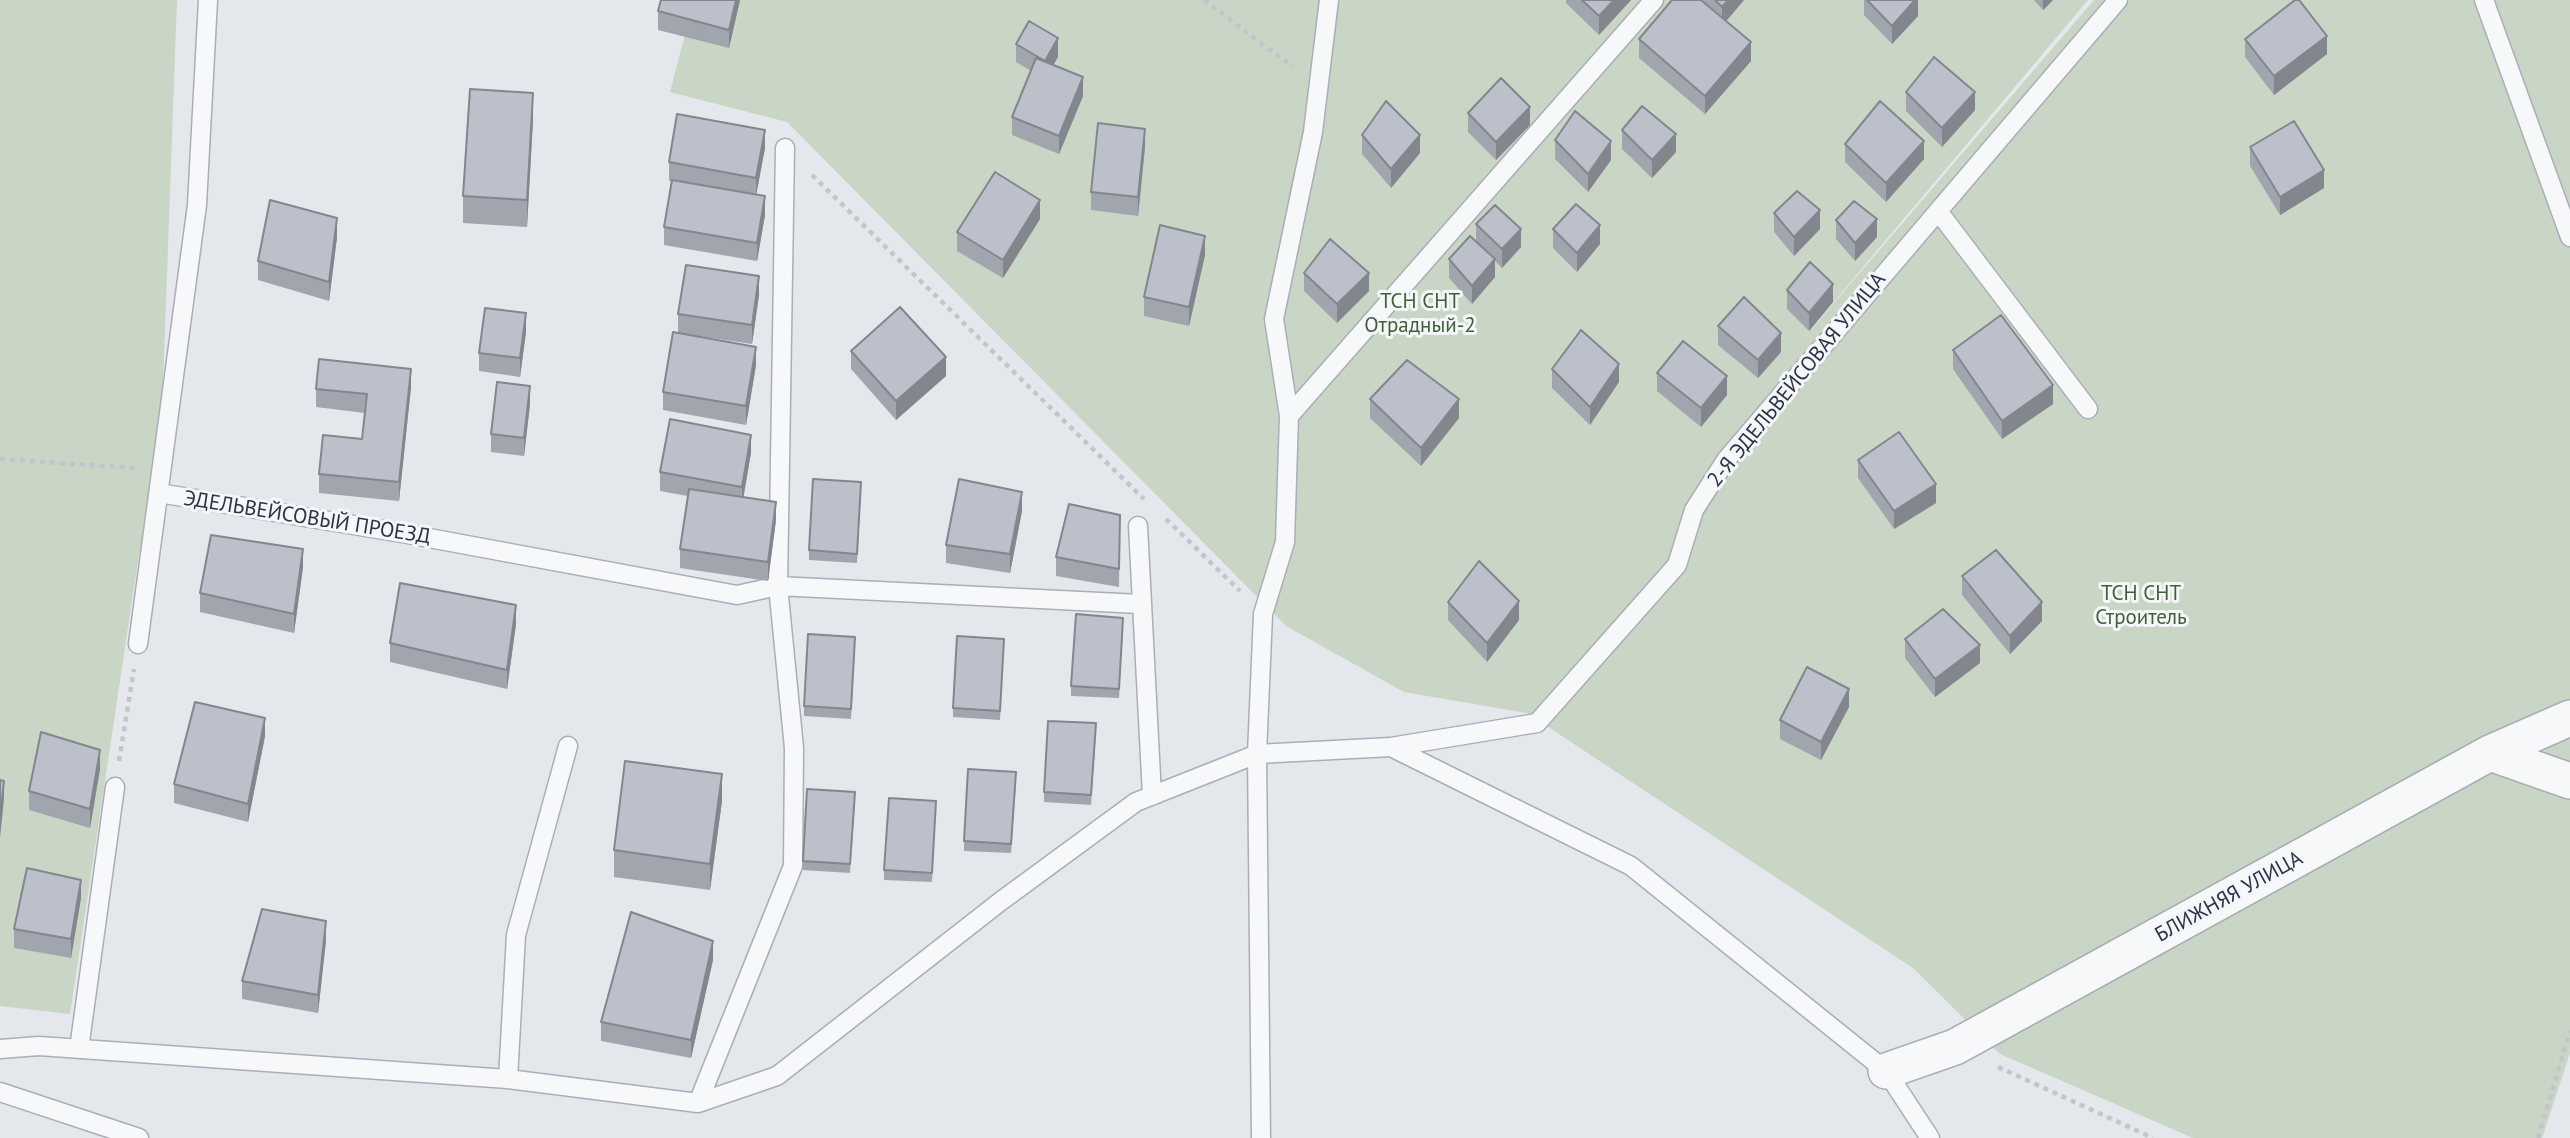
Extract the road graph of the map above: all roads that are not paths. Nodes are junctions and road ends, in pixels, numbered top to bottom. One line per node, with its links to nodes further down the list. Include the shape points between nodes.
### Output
1 (208, 0): 11 (lane, ЭДЕЛЬВЕЙСОВЫЙ ПРОЕЗД, via 197,205)
2 (1329, 0): 10 (lane, via 1313,132 1274,319)
3 (1654, 0): 10 (lane)
4 (2118, 0): 7 (lane, 2-Я ЭДЕЛЬВЕЙСОВАЯ УЛИЦА)
5 (2484, 0): 8 (lane)
6 (785, 148): 13 (lane)
7 (1938, 211): 9 (lane); 18 (lane, 2-Я ЭДЕЛЬВЕЙСОВАЯ УЛИЦА, via 1726,460 1694,510 1677,565 1537,723)
8 (2570, 237)
9 (2088, 409)
10 (1289, 416): 20 (lane, via 1285,542 1263,614)
11 (159, 493): 13 (lane, ЭДЕЛЬВЕЙСОВЫЙ ПРОЕЗД, via 737,595); 15 (lane)
12 (1138, 526): 14 (lane)
13 (778, 586): 14 (lane, ЭДЕЛЬВЕЙСОВЫЙ ПРОЕЗД); 29 (lane, via 794,748 793,866)
14 (1140, 604): 23 (lane)
15 (138, 644)
16 (2570, 718): 19 (street, БЛИЖНЯЯ УЛИЦА)
17 (568, 746): 27 (lane, via 516,935)
18 (1391, 747): 20 (lane, 2-Я ЭДЕЛЬВЕЙСОВАЯ УЛИЦА); 26 (lane, via 1631,866)
19 (2490, 753): 21 (street); 26 (street, БЛИЖНЯЯ УЛИЦА, via 1955,1047)
20 (1257, 754): 23 (lane, 2-Я ЭДЕЛЬВЕЙСОВАЯ УЛИЦА); 31 (lane)
21 (2570, 780)
22 (116, 787): 25 (lane)
23 (1152, 796): 29 (lane, 2-Я ЭДЕЛЬВЕЙСОВАЯ УЛИЦА, via 1136,802 1001,901 776,1076)
24 (0, 1049): 25 (lane)
25 (79, 1049): 27 (lane)
26 (1886, 1070): 32 (lane)
27 (508, 1079): 29 (lane)
28 (0, 1092): 30 (lane)
29 (698, 1103)
30 (139, 1138)
31 (1261, 1138)
32 (1930, 1138)

